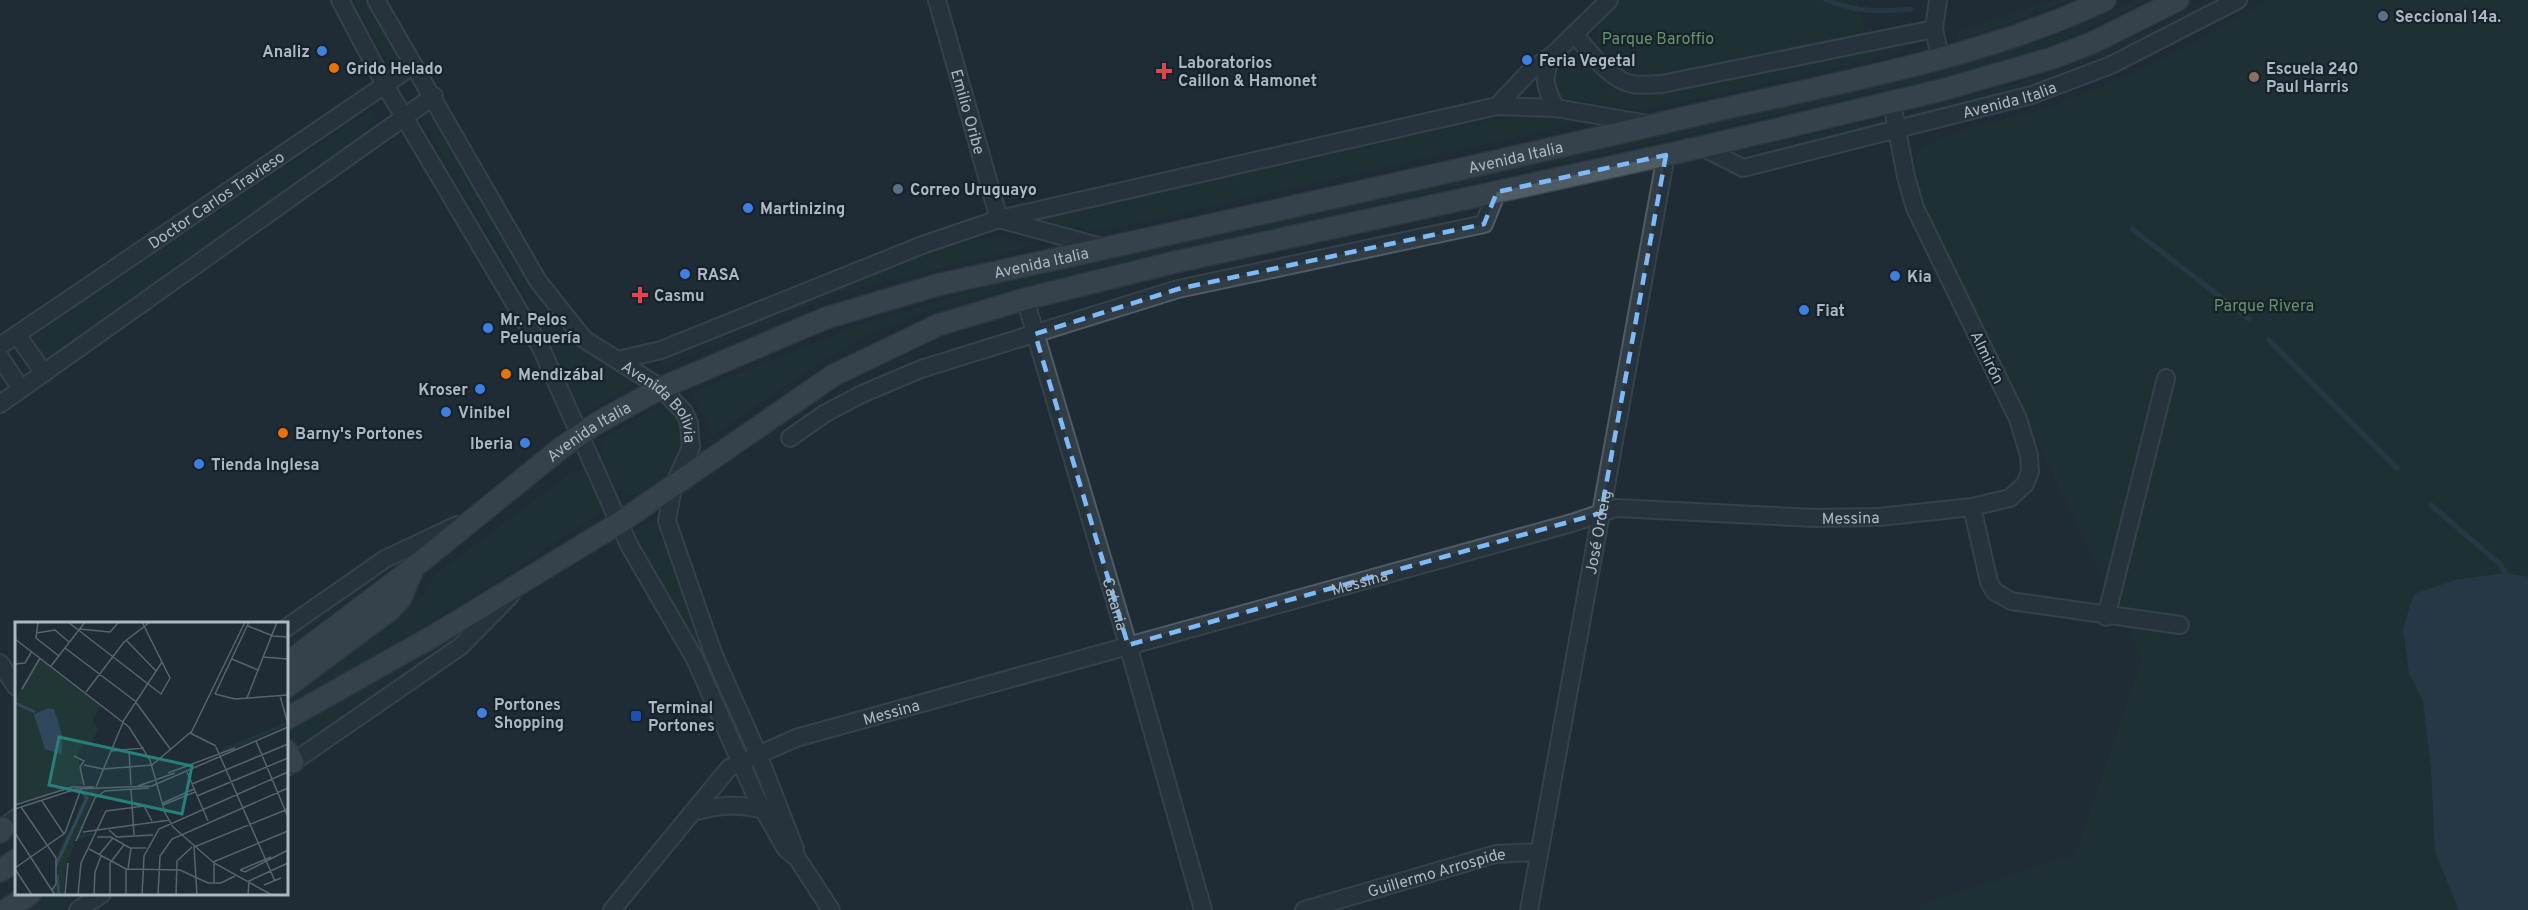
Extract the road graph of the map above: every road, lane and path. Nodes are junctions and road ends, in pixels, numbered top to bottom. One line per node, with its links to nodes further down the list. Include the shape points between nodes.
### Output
1 (340, 0): 14 (street, Avenida Bolivia)
2 (376, 0): 13 (street, Avenida Bolivia)
3 (937, 0): 25 (street, Emilio Oribe)
4 (1609, 0): 10 (street)
5 (1938, 0): 9 (street)
6 (2104, 0): 12 (main road, Avenida Italia, via 2030,32)
7 (2178, 0): 16 (main road, Avenida Italia, via 2053,58)
8 (2238, 0): 21 (street, Avenida Italia, via 2111,65 2032,95)
9 (1934, 29): 10 (street, via 1662,84 1632,84 1622,79 1606,69); 12 (street)
10 (1574, 34): 11 (street)
11 (1556, 52): 17 (street, via 1528,73); 18 (street, via 1544,76)
12 (1940, 57): 20 (main road, Avenida Italia)
13 (414, 65): 14 (street, Doctor Carlos Travieso); 15 (street, Avenida Bolivia)
14 (385, 85): 19 (street, Avenida Bolivia); 29 (street, Doctor Carlos Travieso)
15 (434, 96): 19 (street); 32 (street, Avenida Bolivia, via 538,281 580,334)
16 (1892, 103): 21 (street, Almirón); 22 (main road, Avenida Italia)
17 (1497, 106): 18 (street, Avenida Italia); 25 (street, Avenida Italia)
18 (1556, 108): 20 (street, Avenida Italia)
19 (405, 116): 33 (street); 38 (street, Avenida Bolivia, via 541,348)
20 (1653, 125): 26 (main road, Avenida Italia)
21 (1896, 130): 22 (street, Avenida Italia, via 1743,168); 41 (street, Almirón, via 1915,208 2018,419 2029,455 2030,472 2017,494)
22 (1702, 147): 23 (main road, Avenida Italia)
23 (1666, 155): 24 (main road, Avenida Italia); 42 (street, José Ordeig)
24 (1497, 192): 27 (main road, Avenida Italia); 28 (street, Avenida Italia, via 1484,224 1179,290)
25 (999, 219): 26 (street); 32 (street, Avenida Italia, via 925,244 662,350)
26 (1106, 248): 35 (main road, Avenida Italia, via 899,295 826,318)
27 (1025, 299): 28 (street, Catania); 40 (main road, Avenida Italia, via 938,325 834,375)
28 (1035, 334): 39 (street, Avenida Italia, via 921,369 871,390 824,414); 50 (street, Catania)
29 (17, 335): 30 (street, Doctor Carlos Travieso); 33 (street)
30 (0, 346)
31 (0, 357): 36 (street)
32 (618, 360): 35 (street, Avenida Bolivia)
33 (44, 373): 36 (street)
34 (2166, 378): 47 (street)
35 (661, 388): 38 (main road, Avenida Italia); 40 (street, Avenida Bolivia, via 684,412 692,433 688,455)
36 (21, 389): 37 (street)
37 (0, 404)
38 (578, 435): 43 (main road, Avenida Italia); 44 (street, Avenida Bolivia)
39 (790, 438)
40 (673, 487): 44 (main road, Avenida Italia); 56 (street, Avenida Bolivia, via 667,521 672,539 713,653)
41 (1972, 507): 42 (street, Messina, via 1879,517 1815,518 1616,508); 47 (street, via 1994,591 2011,601)
42 (1601, 513): 50 (street, Messina); 61 (street, José Ordeig)
43 (477, 515): 45 (main road, Avenida Italia); 49 (street, Avenida Italia, via 386,559)
44 (619, 523): 46 (main road, Avenida Italia); 58 (street, Avenida Bolivia, via 695,659)
45 (413, 568): 51 (main road, Avenida Italia); 54 (main road, via 402,598 390,610)
46 (525, 580): 55 (main road, Avenida Italia); 57 (street, Avenida Italia, via 461,646)
47 (2106, 617): 48 (street)
48 (2180, 626)
49 (288, 627)
50 (1128, 645): 56 (street, Messina, via 796,738); 72 (street, Catania)
51 (288, 662)
52 (0, 663): 53 (street)
53 (15, 686)
54 (288, 686)
55 (288, 718)
56 (758, 754): 58 (street, Messina); 62 (street, Avenida Bolivia)
57 (289, 760)
58 (740, 762): 59 (street, Avenida Bolivia); 60 (street, Messina, via 729,768)
59 (764, 810): 60 (street, via 744,804 721,804); 62 (street, Avenida Bolivia, via 786,849)
60 (693, 812): 70 (street, Messina)
61 (1538, 852): 73 (street, Guillermo Arrospide, via 1496,854); 74 (street, José Ordeig)
62 (797, 858): 71 (street, Avenida Bolivia)
63 (15, 861): 64 (main road)
64 (0, 871)
65 (28, 895): 68 (main road)
66 (86, 895): 69 (street)
67 (100, 895): 69 (street)
68 (6, 910)
69 (76, 910)
70 (612, 910)
71 (831, 910)
72 (1203, 910)
73 (1304, 910)
74 (1528, 910)

